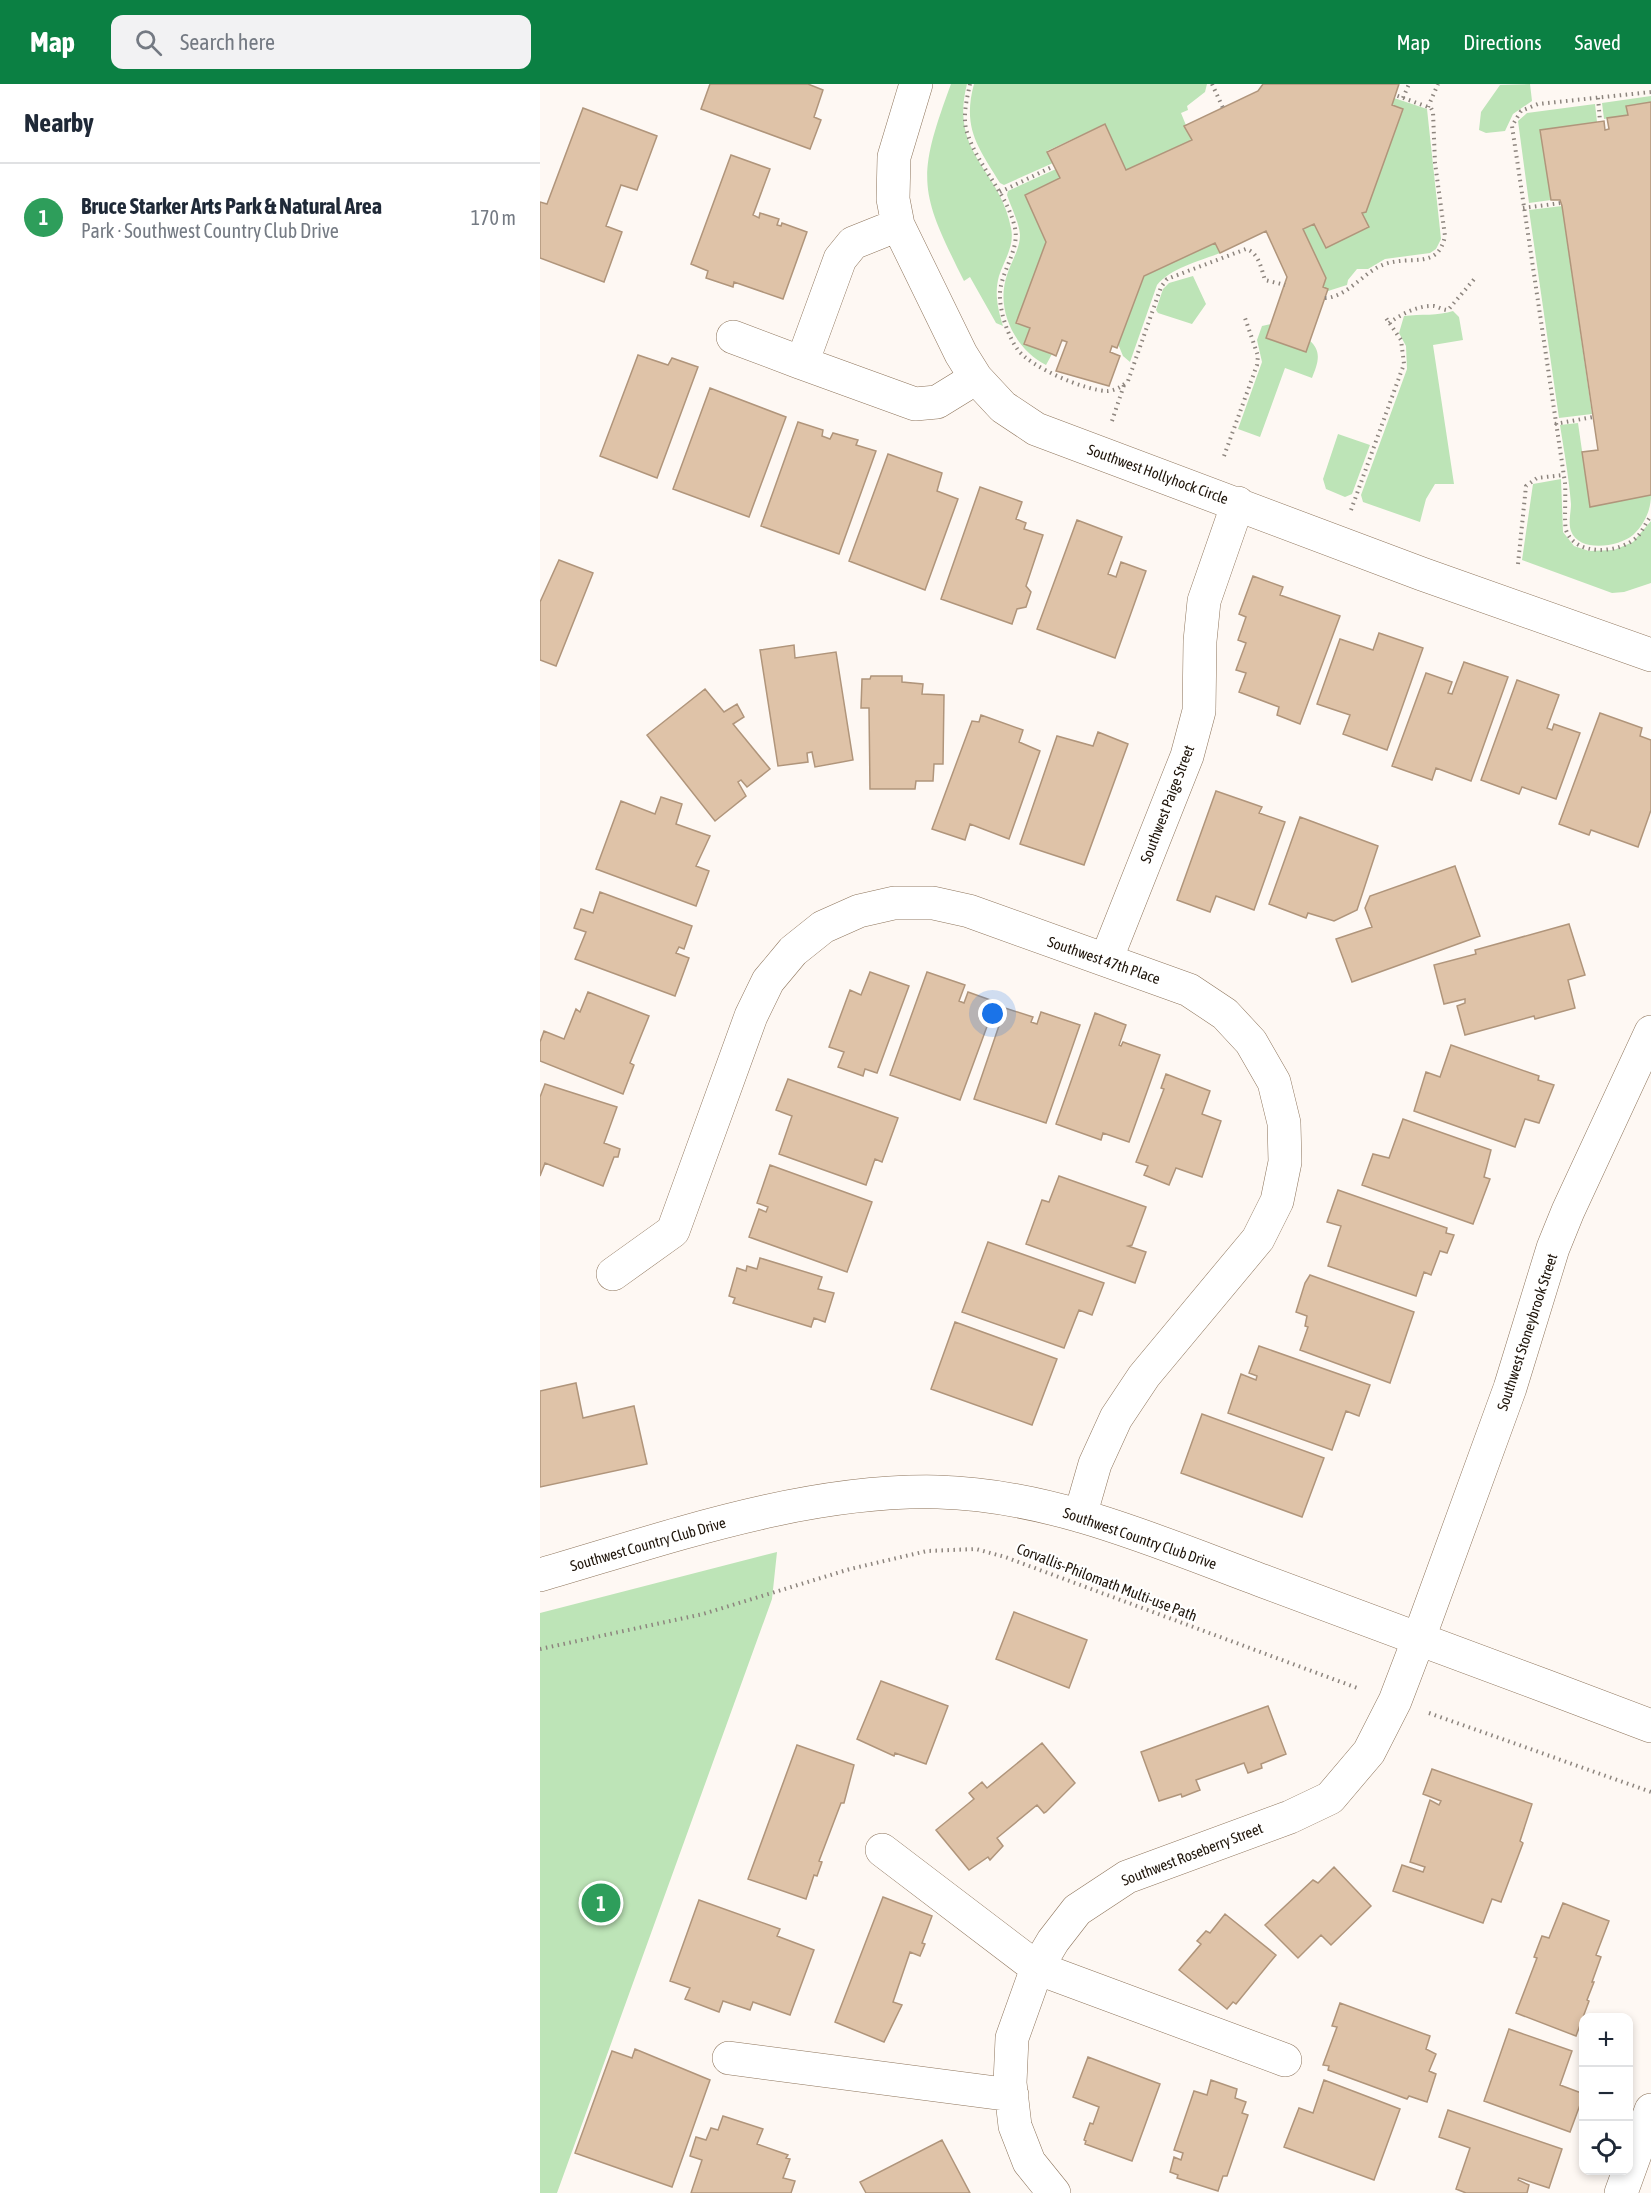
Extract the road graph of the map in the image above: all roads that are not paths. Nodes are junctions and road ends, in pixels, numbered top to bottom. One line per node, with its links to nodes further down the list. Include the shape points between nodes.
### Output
1 (916, 84): 2 (street, Southwest Hollyhock Circle, via 894,157 893,199)
2 (898, 225): 4 (street, via 853,243 840,259); 5 (street, Southwest Hollyhock Circle)
3 (733, 337): 4 (street)
4 (802, 363): 5 (street, via 915,404 937,402)
5 (976, 378): 6 (street, Southwest Hollyhock Circle, via 1003,407 1036,429)
6 (1238, 503): 7 (street, Southwest Hollyhock Circle); 8 (street, Southwest Paige Street, via 1204,601 1199,711 1187,756)
7 (1651, 656)
8 (1106, 960): 10 (street, Southwest 47th Place, via 969,911 933,903 858,910 824,927 793,951 768,981 751,1016 673,1231); 11 (street, Southwest 47th Place, via 1189,990 1224,1014 1251,1042 1274,1082 1284,1123 1285,1162 1277,1201 1258,1239 1144,1376 1116,1418 1095,1464)
9 (1651, 1032): 13 (street, Southwest Stoneybrook Street, via 1553,1248 1510,1388)
10 (613, 1274)
11 (1080, 1516): 12 (street, Southwest Country Club Drive, via 1020,1500 941,1492 888,1493 826,1500 717,1524); 13 (street, Southwest Country Club Drive)
12 (540, 1575)
13 (1419, 1638): 14 (street, Southwest Country Club Drive); 16 (street, Southwest Roseberry Street, via 1395,1701 1369,1752 1330,1798 1269,1825 1127,1877 1077,1910)
14 (1651, 1726)
15 (882, 1850): 16 (street)
16 (1036, 1968): 18 (street); 19 (street, Southwest Roseberry Street, via 1012,2038)
17 (729, 2058): 19 (street)
18 (1284, 2060)
19 (1012, 2096): 21 (street, Southwest Roseberry Street, via 1015,2126 1029,2162)
20 (1651, 2110): 22 (street)
21 (1054, 2193)
22 (1622, 2193)

